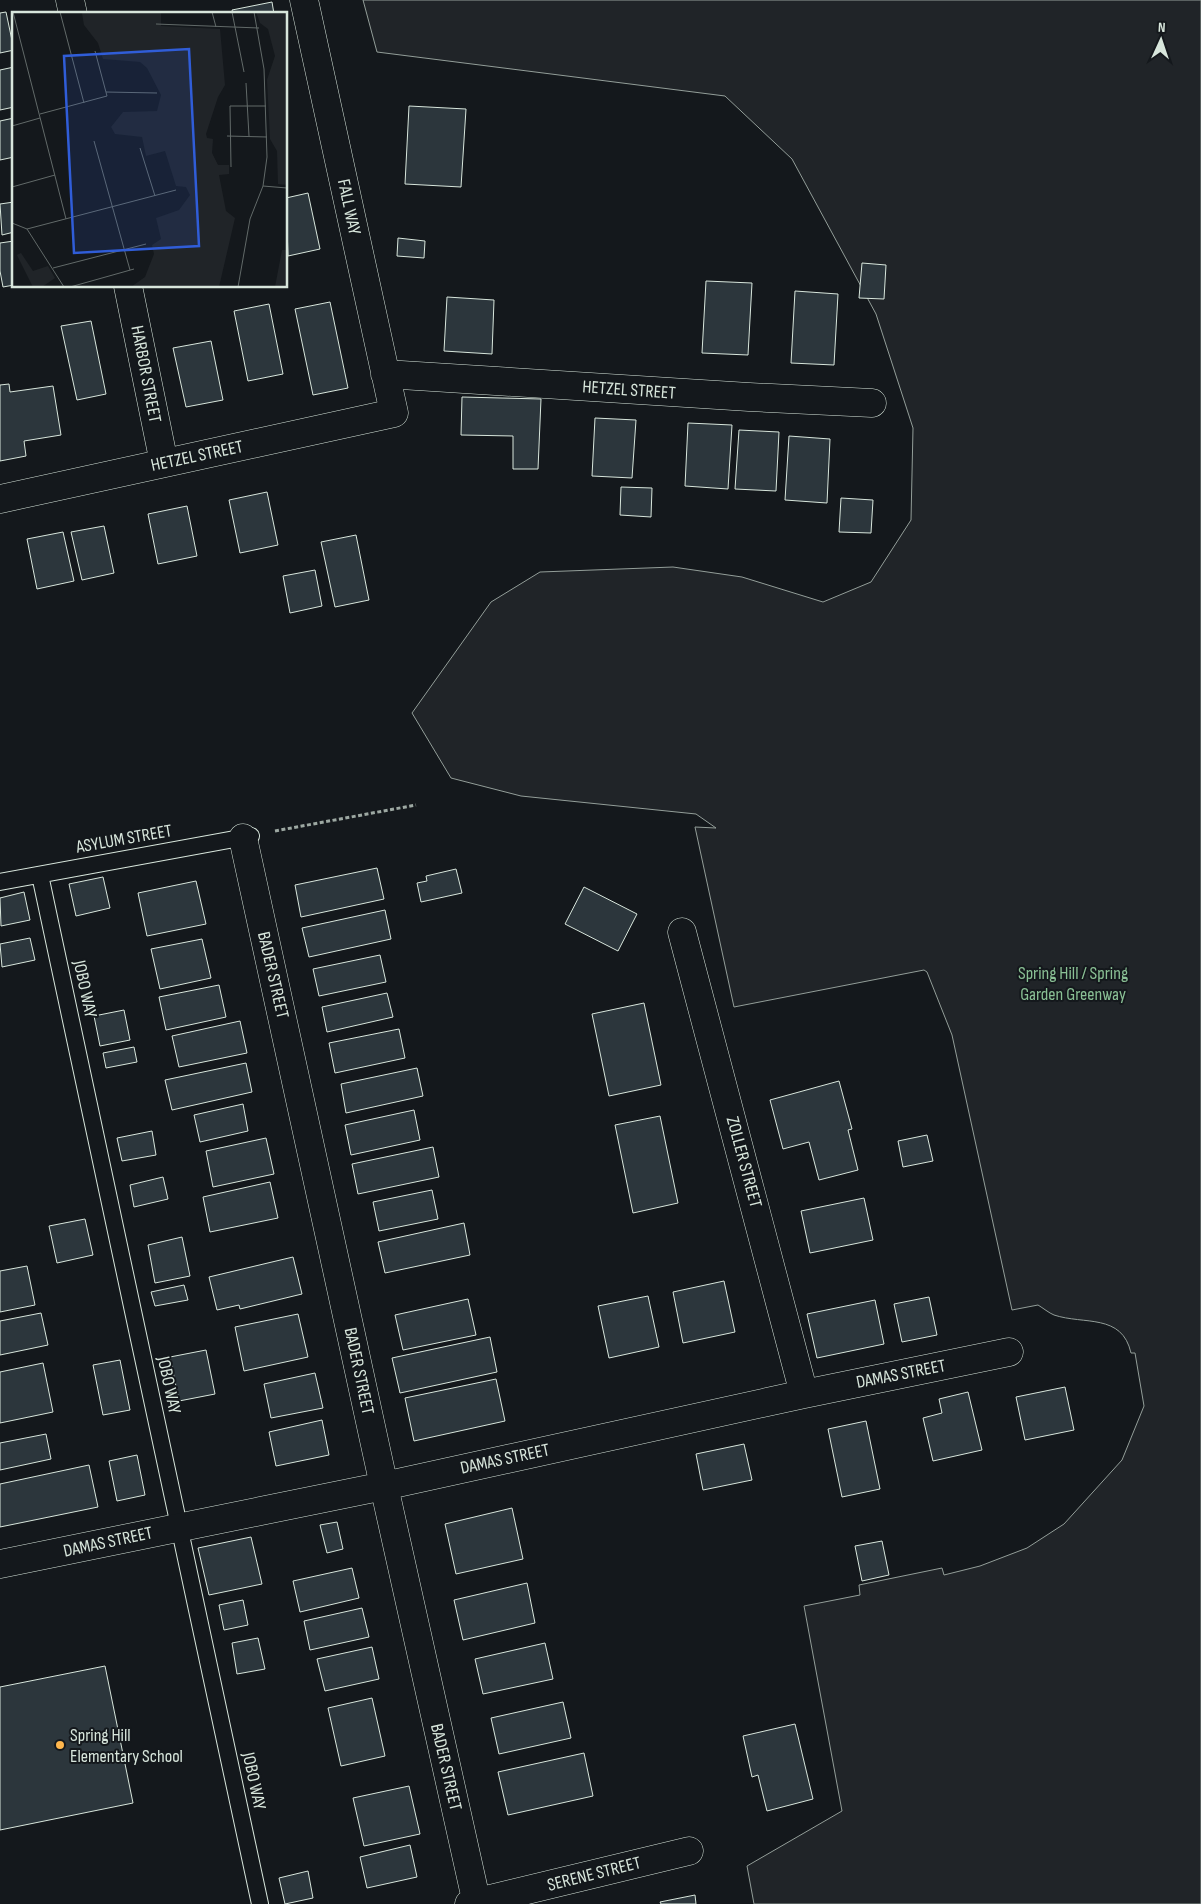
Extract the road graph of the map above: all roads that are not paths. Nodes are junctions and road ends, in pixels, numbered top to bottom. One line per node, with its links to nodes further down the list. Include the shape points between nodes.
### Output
1 (304, 0): 3 (street, FALL WAY)
2 (128, 288): 6 (street, HARBOR STREET)
3 (385, 374): 4 (street, HETZEL STREET); 5 (street, FALL WAY)
4 (872, 402)
5 (394, 413): 6 (street, HETZEL STREET)
6 (164, 463): 7 (street, HETZEL STREET)
7 (0, 500)
8 (249, 836): 9 (lane, ASYLUM STREET); 14 (street, BADER STREET)
9 (40, 875): 10 (lane, ASYLUM STREET); 15 (lane, JOBO WAY)
10 (0, 882)
11 (682, 932): 13 (street, ZOLLER STREET)
12 (1010, 1352): 13 (street, DAMAS STREET)
13 (804, 1394): 14 (street, DAMAS STREET)
14 (384, 1486): 15 (street, DAMAS STREET); 19 (street, BADER STREET)
15 (178, 1527): 16 (street, DAMAS STREET); 18 (lane, JOBO WAY)
16 (0, 1564)
17 (689, 1851): 19 (street, SERENE STREET)
18 (260, 1904)
19 (474, 1904)

